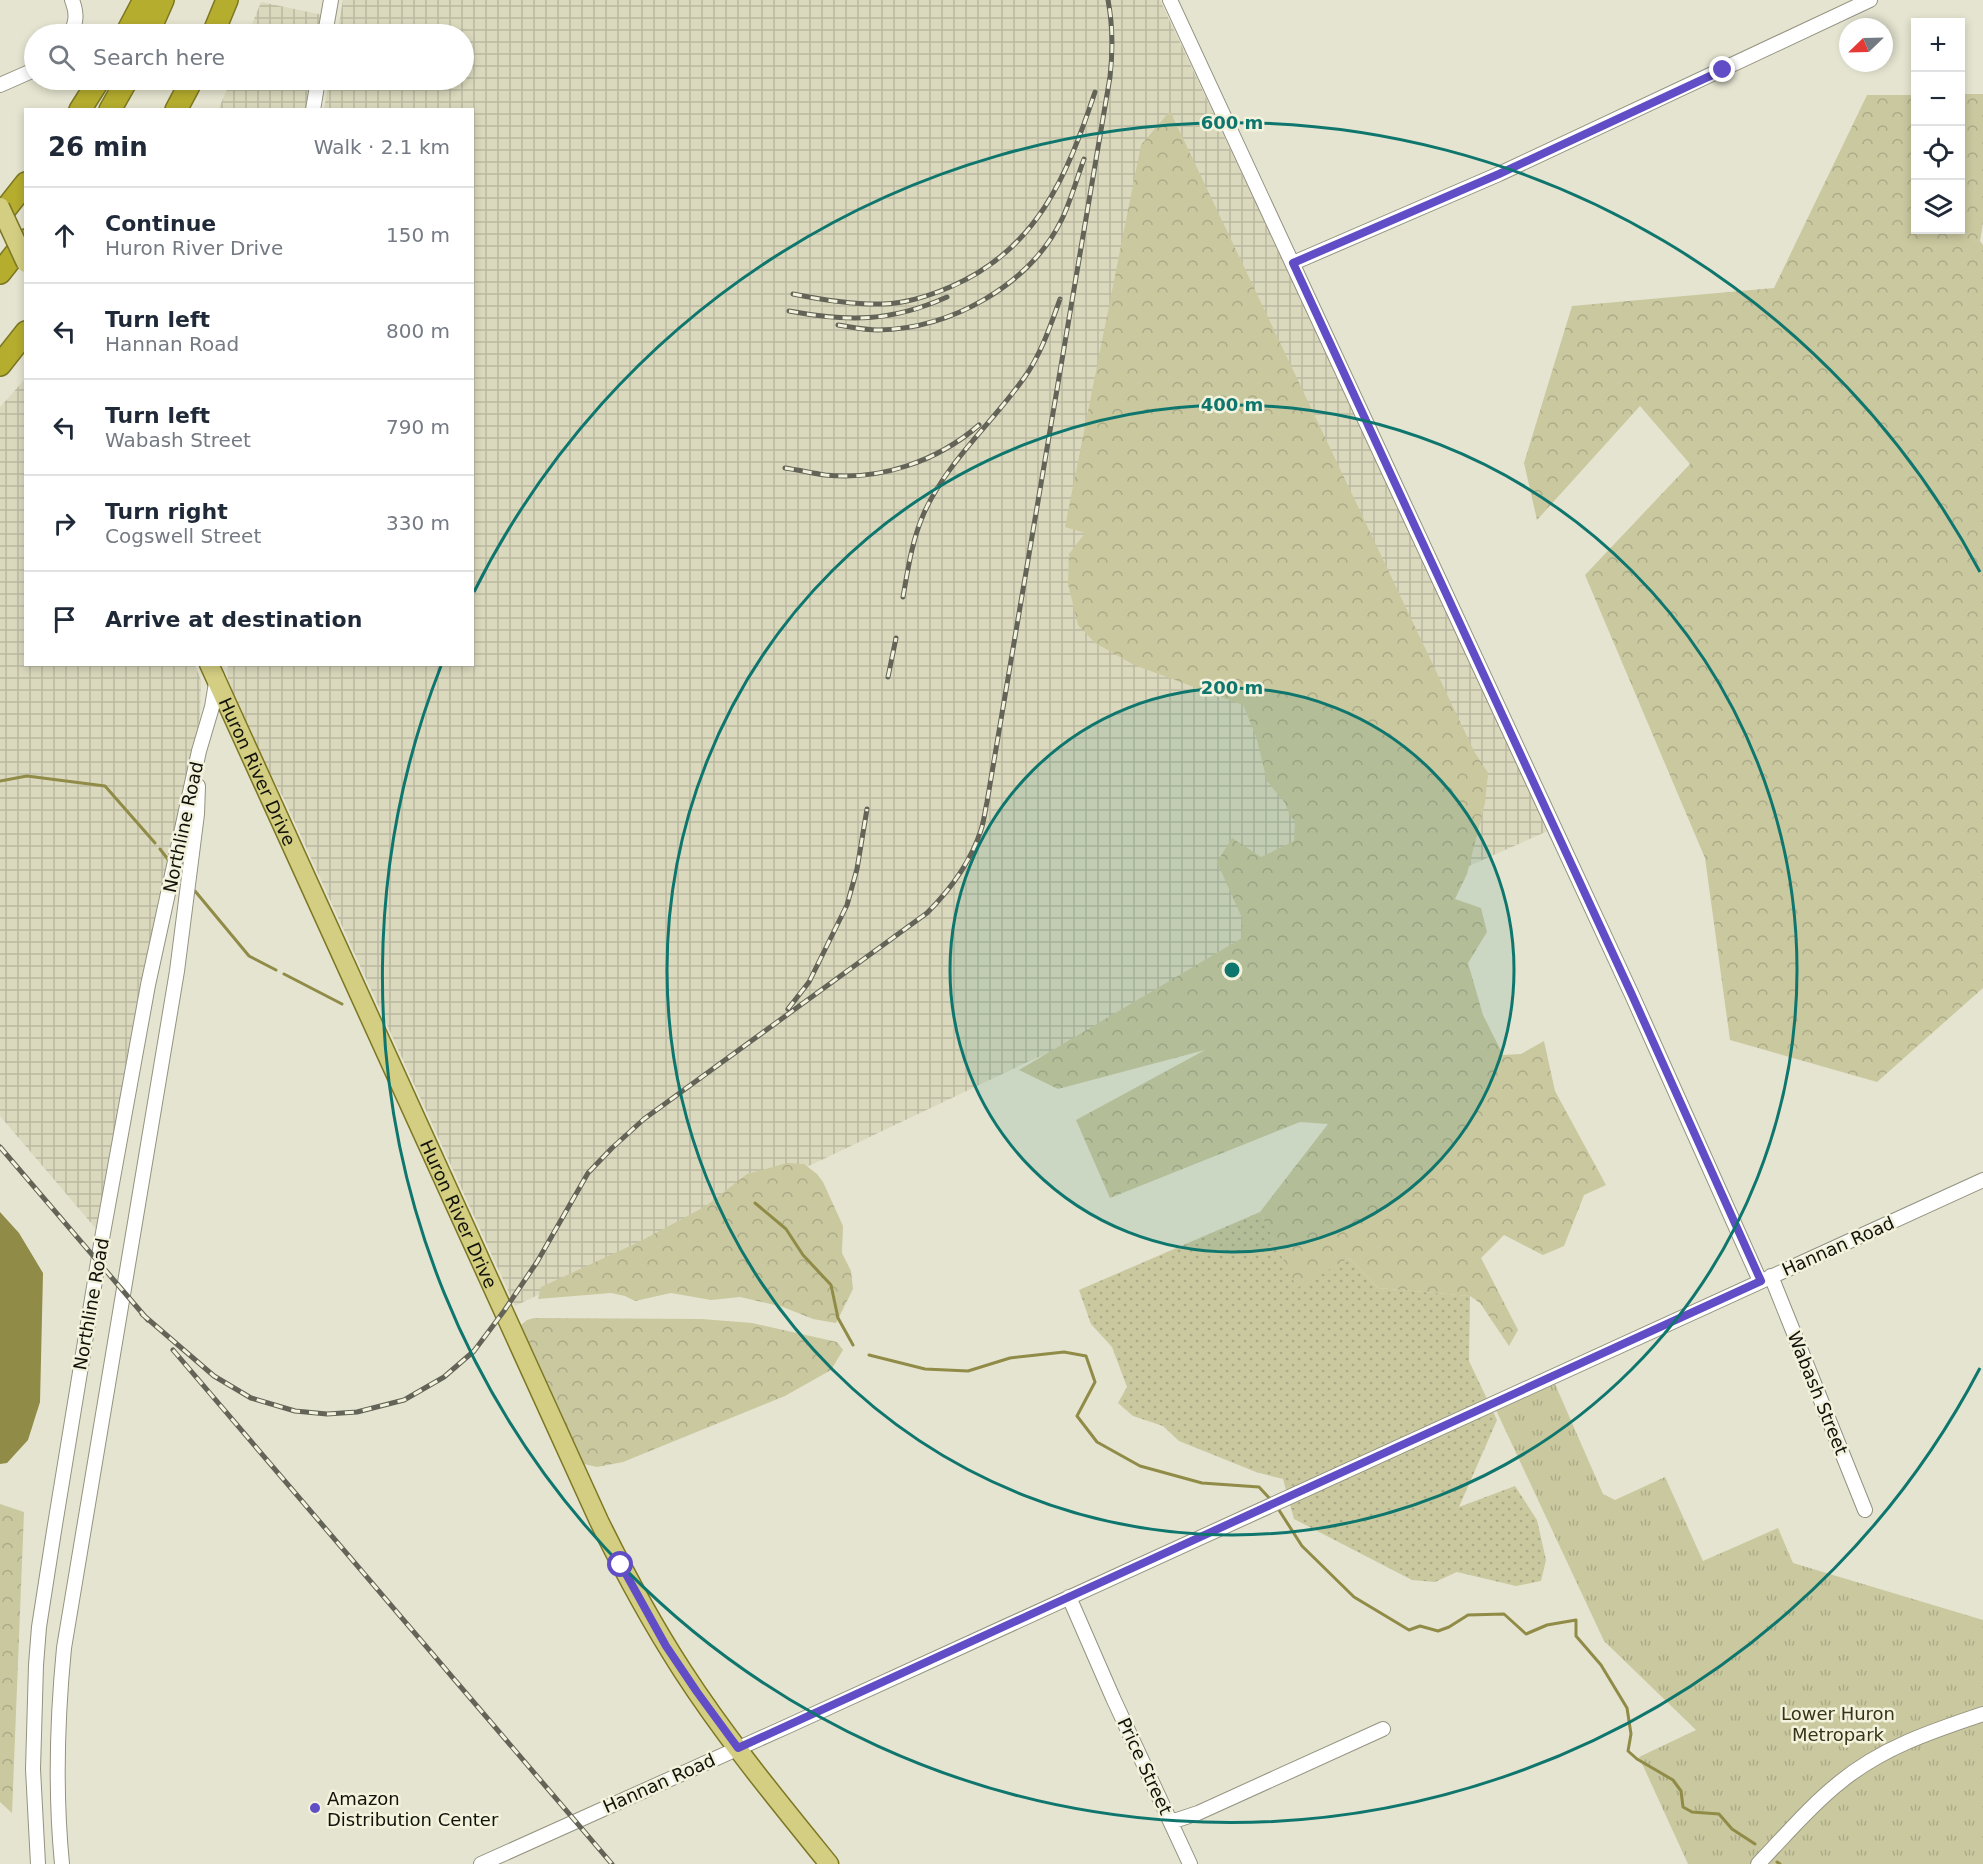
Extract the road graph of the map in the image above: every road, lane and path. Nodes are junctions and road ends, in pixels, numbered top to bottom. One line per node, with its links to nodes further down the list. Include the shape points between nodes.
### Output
1 (72, 0): 8 (street)
2 (144, 0): 9 (highway)
3 (164, 0): 10 (highway)
4 (227, 0): 11 (highway)
5 (331, 0): 12 (street)
6 (1170, 0): 28 (street, Wabash Street)
7 (1861, 2): 28 (street, via 1499,174)
8 (75, 24)
9 (131, 24)
10 (153, 24)
11 (217, 24)
12 (327, 24)
13 (24, 74): 14 (street)
14 (0, 85)
15 (93, 90): 19 (highway)
16 (121, 90): 20 (highway)
17 (187, 90): 21 (highway)
18 (316, 90): 22 (street)
19 (81, 108)
20 (111, 108)
21 (177, 108)
22 (313, 108)
23 (24, 186): 25 (highway)
24 (0, 207): 27 (main road, bridge)
25 (0, 216)
26 (24, 243): 29 (highway)
27 (24, 259)
28 (1293, 263): 35 (street, Wabash Street)
29 (0, 273)
30 (24, 334): 31 (highway)
31 (0, 364)
32 (214, 670): 33 (street, Northline Road, via 212,707); 40 (main road, Huron River Drive, via 599,1521 666,1646)
33 (199, 751): 42 (street, Northline Road, via 148,985 80,1365 39,1627 33,1738); 43 (street, Northline Road, via 197,814 177,971 64,1648 58,1760)
34 (1983, 1180): 35 (street, Hannan Road)
35 (1766, 1279): 36 (street, Wabash Street); 37 (street, Hannan Road)
36 (1865, 1510)
37 (1069, 1597): 40 (street, Hannan Road); 41 (street, Price Street)
38 (1983, 1714): 47 (street, via 1902,1743 1870,1761 1839,1783)
39 (1383, 1729): 41 (street, Price Street)
40 (738, 1748): 44 (street, Hannan Road); 45 (main road, Huron River Drive)
41 (1171, 1822): 46 (street)
42 (38, 1864)
43 (62, 1864)
44 (481, 1864)
45 (829, 1864)
46 (1190, 1864)
47 (1758, 1864)

